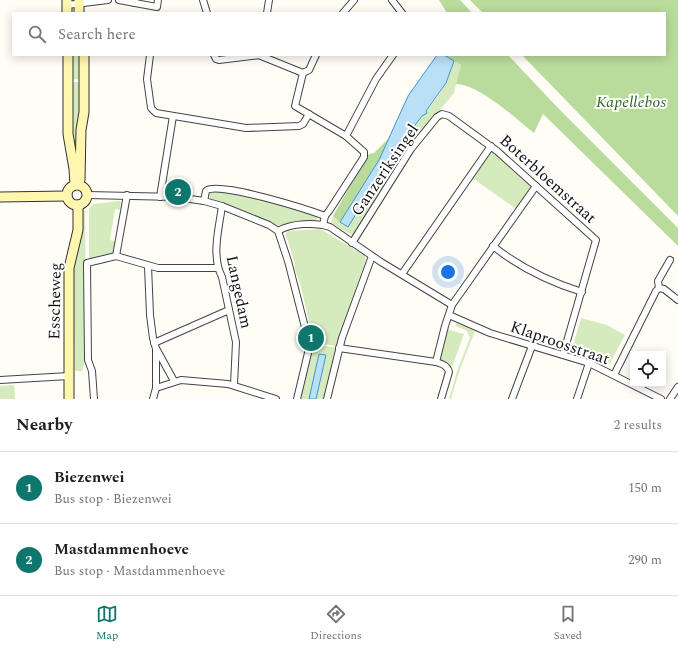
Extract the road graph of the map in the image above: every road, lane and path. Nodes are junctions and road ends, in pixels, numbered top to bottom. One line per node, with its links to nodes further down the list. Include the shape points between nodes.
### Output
1 (108, 0): 10 (street)
2 (119, 0): 8 (street)
3 (158, 0): 11 (street)
4 (203, 0): 12 (street)
5 (269, 0): 13 (street)
6 (354, 0): 14 (street)
7 (392, 0): 15 (street)
8 (135, 1): 11 (street)
9 (67, 6): 10 (street)
10 (79, 6)
11 (156, 10)
12 (207, 11)
13 (267, 12)
14 (345, 12)
15 (401, 12)
16 (68, 56): 29 (street, via 68,134)
17 (84, 56): 29 (street, via 84,112)
18 (150, 56): 26 (street, via 147,79 151,108 156,113)
19 (214, 56): 20 (street, via 219,60)
20 (261, 56): 23 (street)
21 (316, 56): 23 (street, via 309,70)
22 (392, 56): 27 (street, via 376,80)
23 (303, 73): 24 (street, via 294,103 297,108)
24 (308, 114): 26 (street, via 299,126 255,128); 27 (street)
25 (442, 114): 28 (street, Boterbloemstraat, via 449,116); 42 (street, Ganzeriksingel, via 411,149)
26 (173, 116): 35 (street)
27 (346, 136): 39 (street, via 362,148 364,157)
28 (491, 146): 30 (street, Boterbloemstraat); 49 (street)
29 (78, 186): 31 (street, via 84,188); 33 (street, via 68,191)
30 (536, 186): 43 (street); 51 (street, Boterbloemstraat, via 596,240)
31 (87, 195): 32 (street); 37 (street)
32 (127, 195): 35 (street); 44 (street)
33 (68, 196): 34 (street); 37 (street, via 71,202)
34 (0, 197)
35 (160, 197): 36 (street)
36 (204, 201): 38 (street); 39 (street, via 206,191 213,188 252,194)
37 (78, 205): 63 (street, Esscheweg, via 78,230 69,268)
38 (222, 206): 41 (street); 48 (street, Langedam, via 216,245)
39 (325, 216): 40 (street)
40 (323, 225): 41 (street, via 289,226); 42 (street)
41 (278, 231): 73 (street, via 309,344)
42 (352, 243): 45 (street)
43 (493, 246): 51 (street, via 512,260 560,286); 53 (street)
44 (116, 256): 47 (street); 70 (street, Esscheweg, via 87,263 88,360 92,371)
45 (372, 256): 49 (street); 58 (street)
46 (670, 260): 50 (street, via 658,281)
47 (148, 266): 48 (street); 56 (street, via 150,315)
48 (217, 268): 54 (street, Langedam, via 222,277)
49 (402, 274): 53 (street)
50 (659, 288): 52 (street); 62 (street)
51 (582, 292): 59 (street, Boterbloemstraat)
52 (678, 300)
53 (452, 305): 55 (street)
54 (230, 310): 56 (street); 66 (street, Langedam, via 236,342)
55 (449, 315): 57 (street, Klaproosstraat, via 490,333); 60 (street)
56 (155, 346): 65 (street); 68 (street)
57 (532, 346): 59 (street, Klaproosstraat); 76 (street)
58 (339, 348): 60 (street); 74 (street)
59 (563, 355): 61 (street, Klaproosstraat)
60 (436, 362): 75 (street, via 448,368 449,372)
61 (589, 363): 62 (street, Klaproosstraat); 77 (street)
62 (614, 375): 78 (street, Klaproosstraat)
63 (69, 376): 64 (street); 69 (street, Esscheweg)
64 (0, 380)
65 (174, 381): 66 (street); 68 (street)
66 (234, 385): 72 (street)
67 (678, 387): 79 (street)
68 (156, 388): 71 (street)
69 (69, 399)
70 (94, 399)
71 (153, 399)
72 (276, 399)
73 (298, 399)
74 (327, 399)
75 (441, 399)
76 (512, 399)
77 (577, 399)
78 (661, 399)
79 (670, 399)

